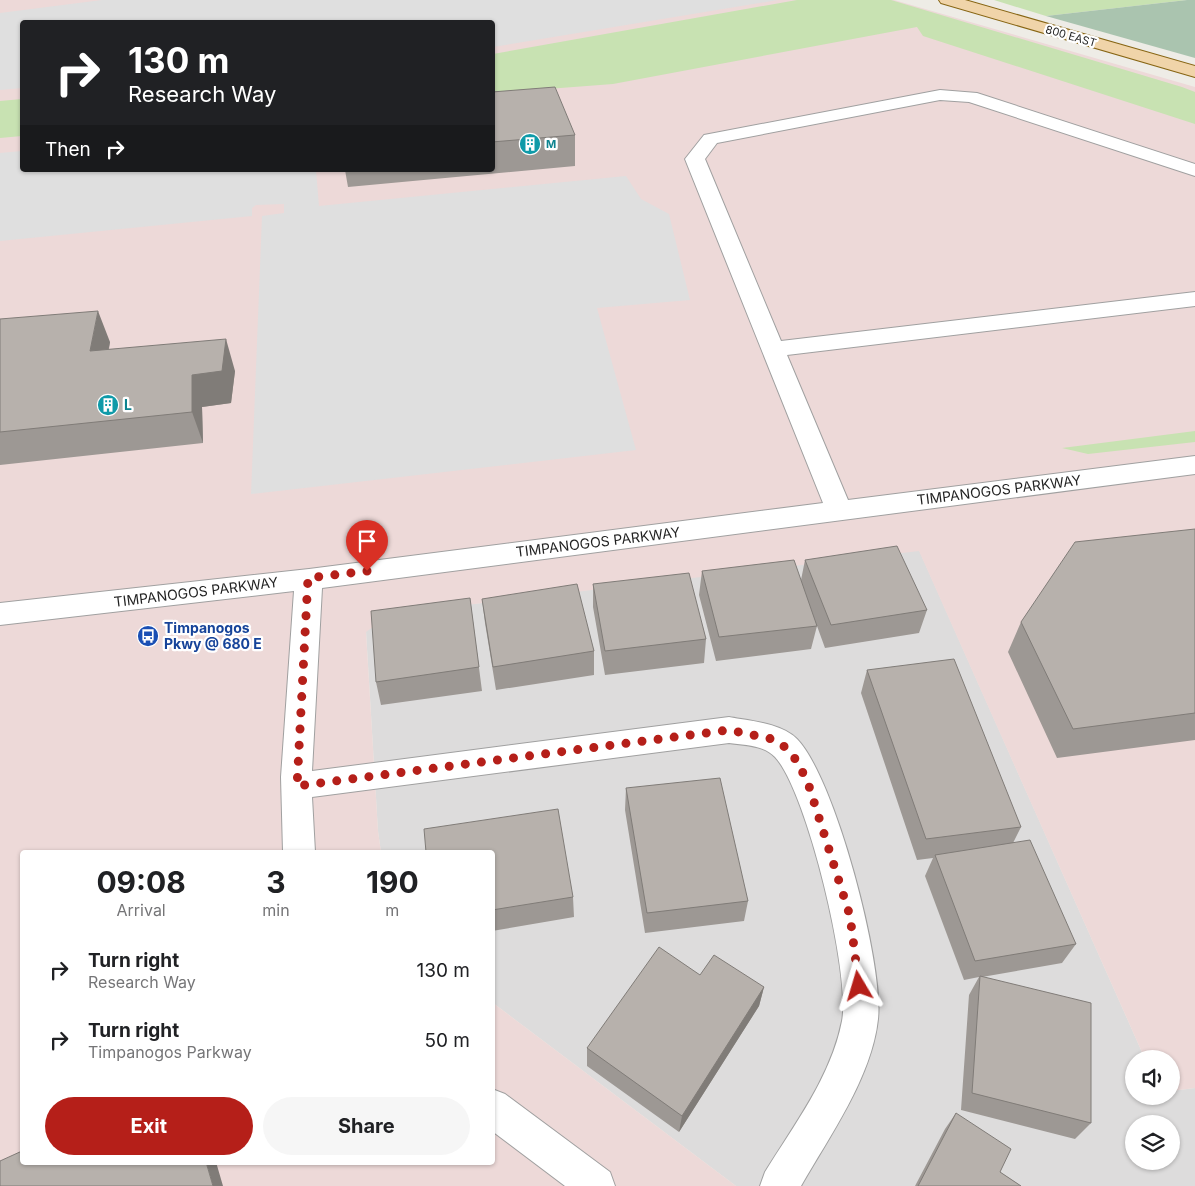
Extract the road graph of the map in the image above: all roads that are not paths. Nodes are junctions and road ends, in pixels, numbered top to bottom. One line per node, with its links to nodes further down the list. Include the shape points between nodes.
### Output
1 (947, 0): 2 (main road, 800 EAST)
2 (1195, 72)
3 (1195, 170): 5 (street, via 971,97 940,95 711,139 695,159)
4 (1195, 299): 5 (street)
5 (773, 349): 7 (street)
6 (1195, 465): 7 (street, TIMPANOGOS PARKWAY)
7 (839, 511): 8 (street, TIMPANOGOS PARKWAY)
8 (308, 578): 9 (street, TIMPANOGOS PARKWAY); 10 (street)
9 (0, 614)
10 (297, 786): 11 (street); 14 (street, via 729,730 772,739 785,747 797,761 808,783 850,916 861,1000 860,1019 849,1056 832,1094)
11 (300, 850)
12 (495, 1109): 13 (street)
13 (596, 1186)
14 (779, 1186)

